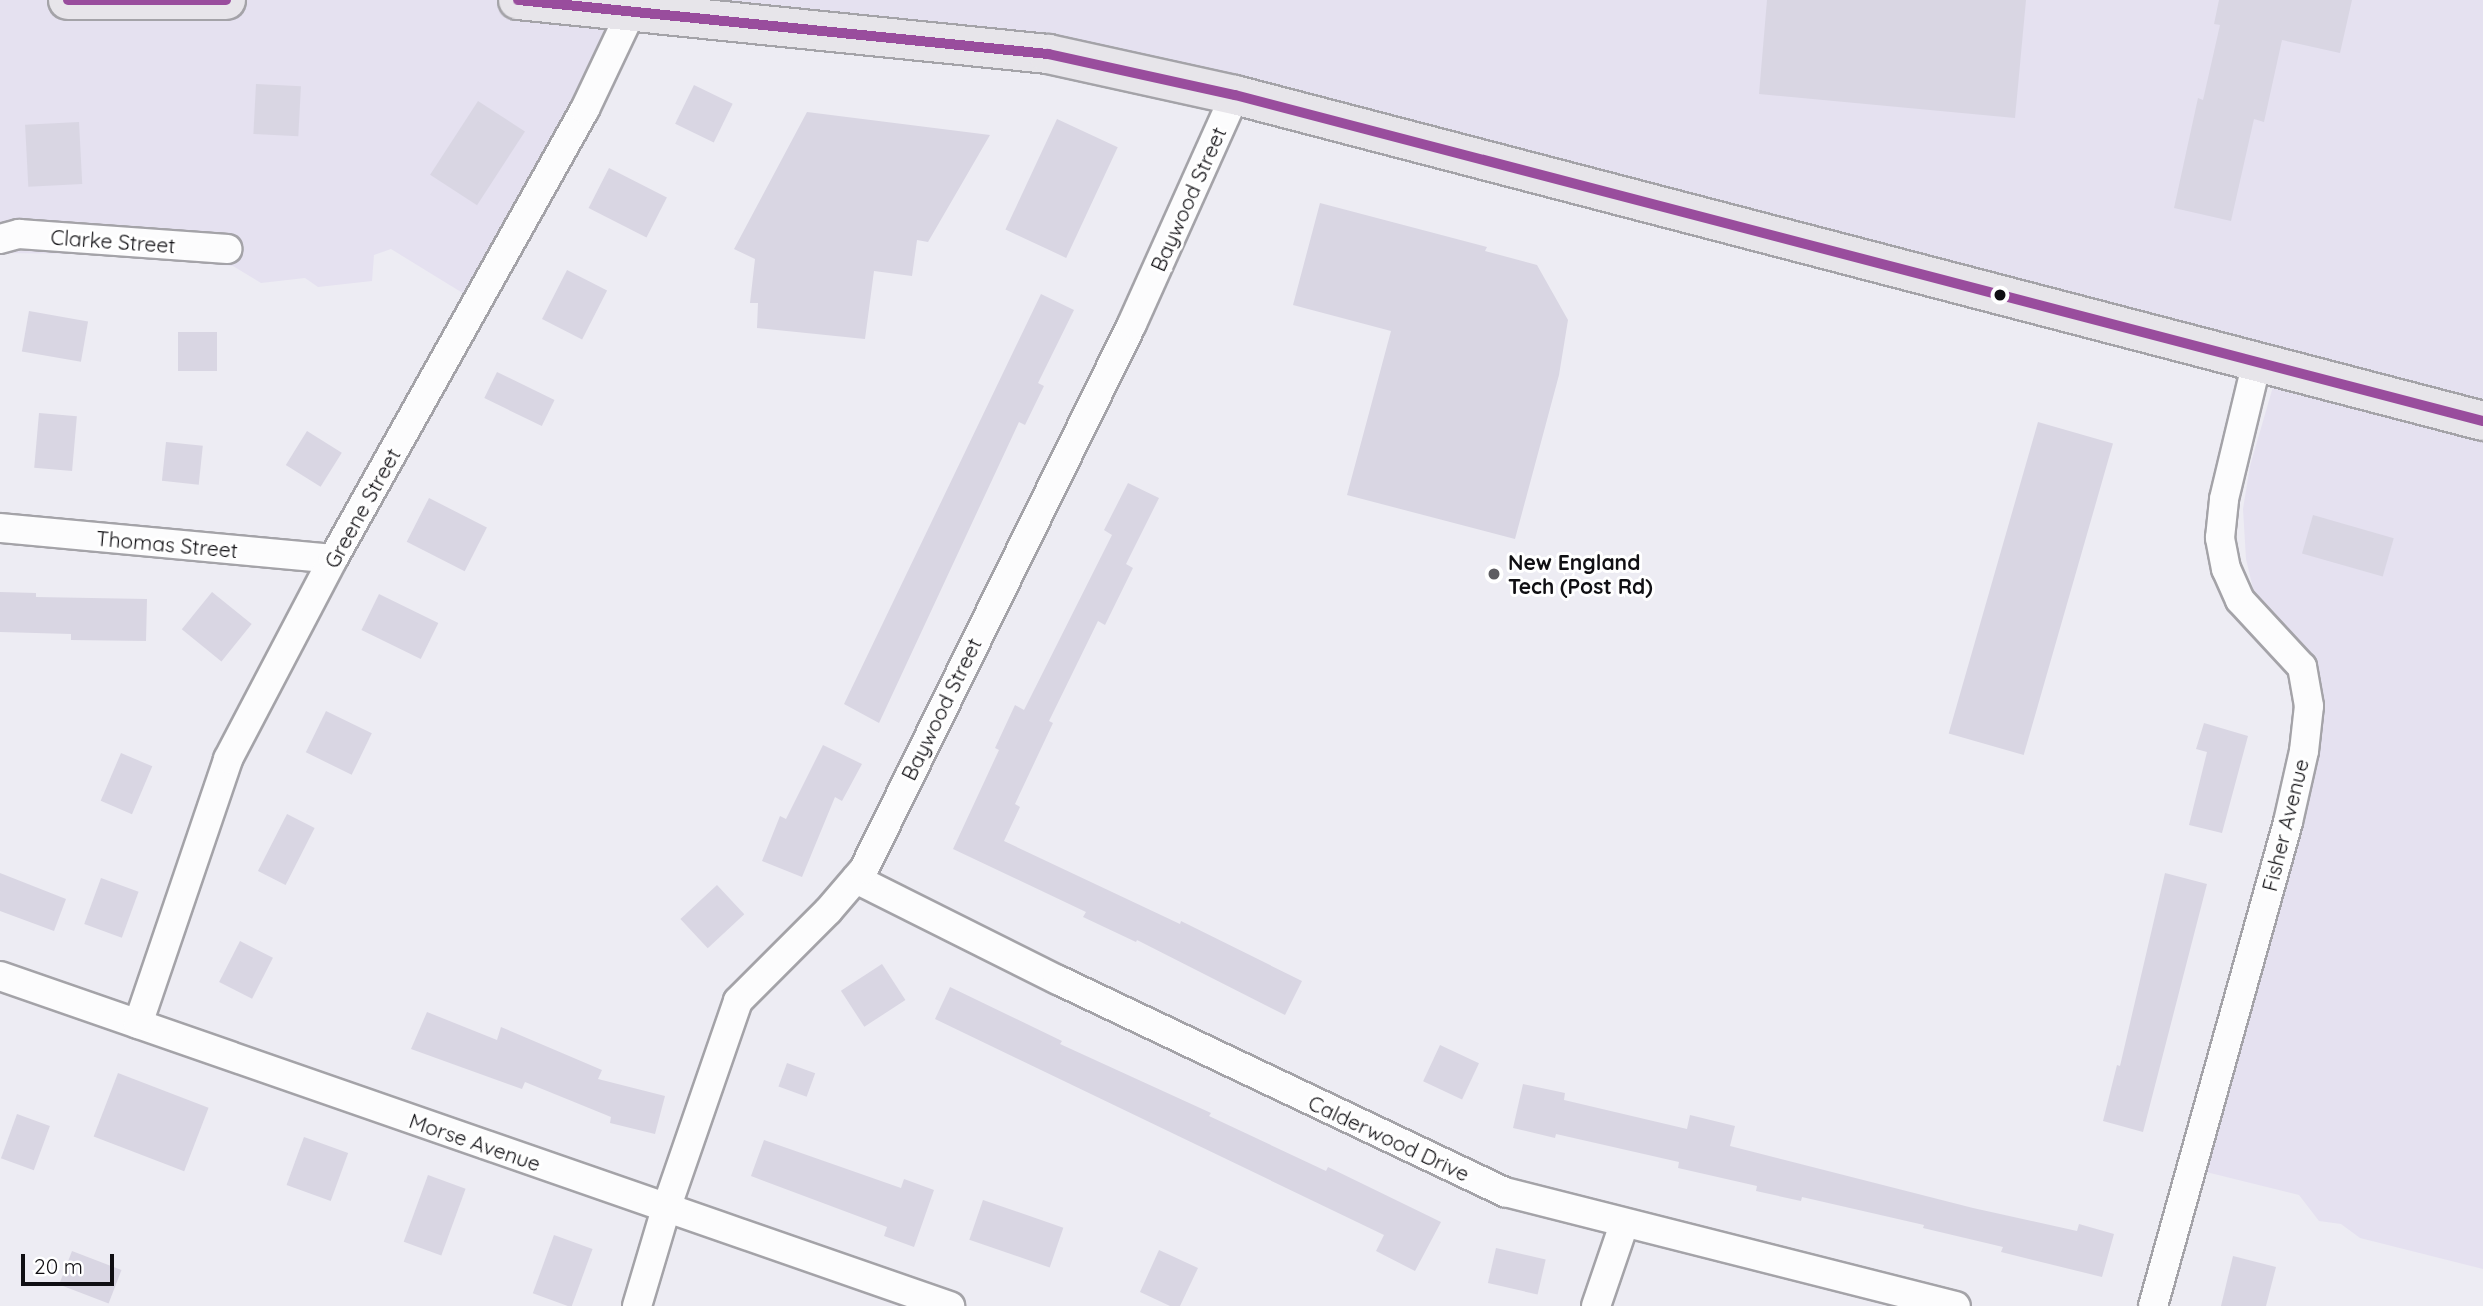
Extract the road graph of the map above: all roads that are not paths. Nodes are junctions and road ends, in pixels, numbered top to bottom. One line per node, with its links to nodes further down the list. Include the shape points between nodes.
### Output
1 (68, 0): 2 (main road)
2 (226, 0)
3 (518, 0): 4 (main road)
4 (631, 12): 5 (main road, via 1048,54); 11 (street, Greene Street, via 585,109)
5 (1235, 95): 8 (main road); 12 (street, Baywood Street, via 1132,324)
6 (0, 239): 7 (street, Clarke Street, via 19,234)
7 (227, 249)
8 (2257, 362): 9 (main road); 21 (street, Fisher Avenue, via 2224,499 2220,538 2239,600 2302,667 2309,706 2288,822)
9 (2483, 421)
10 (0, 528): 11 (street, Thomas Street)
11 (333, 559): 14 (street, Greene Street, via 228,759)
12 (856, 879): 15 (street, Baywood Street, via 738,1001); 16 (street, Calderwood Drive, via 1456,1171 1505,1192)
13 (0, 976): 14 (street, Morse Avenue)
14 (138, 1024): 15 (street, Morse Avenue)
15 (666, 1209): 17 (street, Baywood Street); 18 (street, Morse Avenue)
16 (1624, 1224): 19 (street); 20 (street, Calderwood Drive)
17 (638, 1306)
18 (950, 1306)
19 (1596, 1306)
20 (1956, 1306)
21 (2153, 1306)

